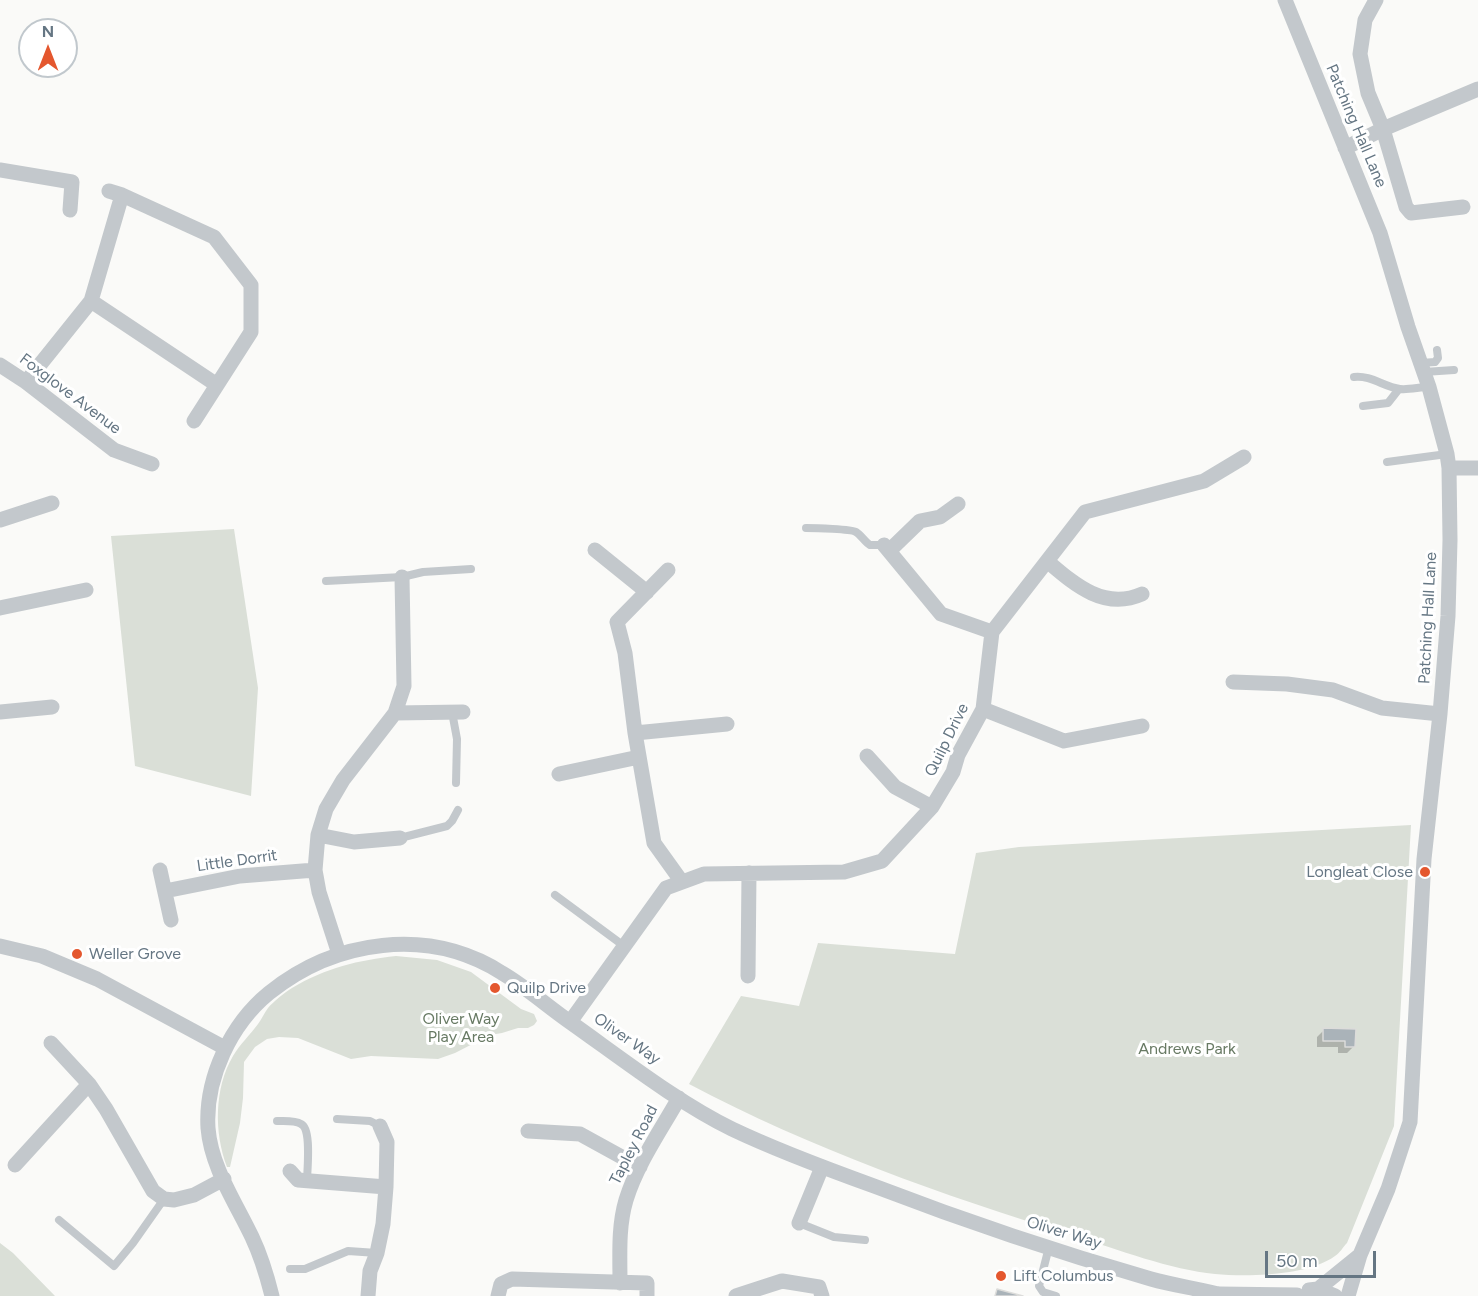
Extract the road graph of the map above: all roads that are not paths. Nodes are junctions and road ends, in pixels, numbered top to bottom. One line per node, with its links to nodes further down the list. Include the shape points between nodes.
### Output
1 (1285, 0): 5 (street, Patching Hall Lane)
2 (1376, 0): 4 (street, via 1365,20 1360,54 1368,93)
3 (1478, 89): 4 (street)
4 (1383, 129): 5 (street); 7 (street, via 1411,213)
5 (1346, 148): 13 (street, Patching Hall Lane, via 1380,233)
6 (0, 170): 8 (street, via 72,182)
7 (1463, 207)
8 (70, 210)
9 (91, 302): 15 (street); 16 (street); 16 (street, via 116,193 214,237 250,285 251,332)
10 (1437, 350): 13 (lane, via 1438,358)
11 (0, 366): 15 (street, Foxglove Avenue)
12 (1454, 370): 13 (lane)
13 (1425, 374): 17 (lane); 21 (street, Patching Hall Lane)
14 (1354, 377): 17 (lane)
15 (26, 382): 23 (street, Foxglove Avenue, via 114,450)
16 (217, 385): 19 (street)
17 (1399, 389): 18 (lane, via 1388,403)
18 (1363, 406)
19 (194, 421)
20 (1244, 456): 31 (street, via 1204,481 1085,512)
21 (1448, 461): 22 (lane); 24 (street); 47 (street, Patching Hall Lane, via 1448,616)
22 (1388, 462)
23 (152, 464)
24 (1478, 468)
25 (52, 502): 27 (street)
26 (958, 504): 29 (street, via 940,517 920,521)
27 (0, 520)
28 (806, 528): 29 (lane, via 855,531 870,545)
29 (886, 548): 40 (street, via 941,614)
30 (595, 550): 37 (street)
31 (1047, 561): 38 (street, via 1101,598 1117,600); 40 (street)
32 (471, 569): 34 (lane)
33 (668, 570): 37 (street)
34 (402, 577): 35 (lane); 46 (street, via 404,686)
35 (326, 581)
36 (86, 590): 39 (street)
37 (647, 592): 50 (street, via 617,622)
38 (1142, 594)
39 (0, 608)
40 (992, 632): 43 (street, Quilp Drive)
41 (1233, 682): 47 (street, via 1333,690 1382,708)
42 (52, 707): 44 (street)
43 (983, 709): 49 (street, via 1064,741); 55 (street, Quilp Drive)
44 (0, 712)
45 (458, 712): 46 (street); 54 (lane)
46 (395, 713): 57 (street, via 343,780 326,809)
47 (1440, 714): 92 (street, Patching Hall Lane, via 1424,859 1410,1122 1388,1190)
48 (727, 724): 50 (street)
49 (1142, 726)
50 (635, 733): 52 (street)
51 (867, 756): 55 (street, via 895,787)
52 (639, 757): 53 (street); 62 (street, via 654,843)
53 (559, 774)
54 (456, 783)
55 (932, 807): 61 (street, Quilp Drive, via 882,861 843,872)
56 (458, 810): 58 (lane, via 447,826)
57 (318, 835): 58 (street, via 354,842); 60 (street)
58 (400, 838)
59 (160, 870): 63 (street)
60 (315, 870): 63 (street, Little Dorrit, via 240,876); 68 (street)
61 (749, 873): 62 (street, Quilp Drive, via 704,874); 69 (street)
62 (682, 882): 67 (street, Quilp Drive, via 666,888)
63 (165, 891): 65 (street)
64 (555, 895): 67 (lane)
65 (171, 920)
66 (0, 946): 72 (street, via 42,956 97,979)
67 (624, 946): 70 (street, Quilp Drive)
68 (339, 954): 70 (street, Oliver Way, via 403,943 435,946 466,955 501,971); 72 (street, Oliver Way, via 283,982 261,1000)
69 (748, 976)
70 (570, 1022): 74 (street, Oliver Way)
71 (51, 1042): 73 (street)
72 (225, 1048): 83 (street, Oliver Way, via 214,1074 208,1128 213,1154)
73 (89, 1084): 79 (street); 86 (street, via 146,1182)
74 (680, 1098): 80 (street, Tapley Road); 81 (street, Oliver Way, via 731,1129)
75 (337, 1119): 77 (lane, via 370,1121)
76 (276, 1120): 84 (lane, via 296,1122 306,1128)
77 (380, 1126): 85 (street, via 387,1142)
78 (528, 1131): 80 (street, via 580,1134)
79 (15, 1165)
80 (640, 1167): 94 (street, Tapley Road, via 626,1200 620,1230)
81 (822, 1167): 88 (street); 90 (street, Oliver Way, via 983,1227)
82 (290, 1171): 84 (street, via 298,1180)
83 (224, 1179): 86 (street, via 184,1199); 98 (street, Oliver Way, via 254,1241)
84 (307, 1182): 85 (street)
85 (386, 1187): 91 (street)
86 (164, 1199): 87 (lane, via 114,1266)
87 (59, 1220)
88 (799, 1223): 89 (lane, via 834,1237)
89 (865, 1240)
90 (1049, 1247): 96 (street, Oliver Way, via 1154,1280); 104 (lane, via 1039,1286 1043,1292)
91 (378, 1253): 93 (lane, via 348,1251 305,1269); 99 (street, via 370,1271)
92 (1360, 1256): 95 (street, Patching Hall Lane); 106 (street, Patching Hall Lane)
93 (290, 1269)
94 (620, 1282): 100 (street, via 512,1279 501,1284); 101 (street, via 647,1283)
95 (1318, 1289): 97 (street, Patching Hall Lane); 105 (street)
96 (1222, 1295): 97 (street, Oliver Way)
97 (1296, 1295)
98 (272, 1296)
99 (368, 1296)
100 (498, 1296)
101 (646, 1296)
102 (736, 1296): 103 (street, via 782,1281 819,1287)
103 (822, 1296)
104 (1056, 1296)
105 (1335, 1296)
106 (1348, 1296)

